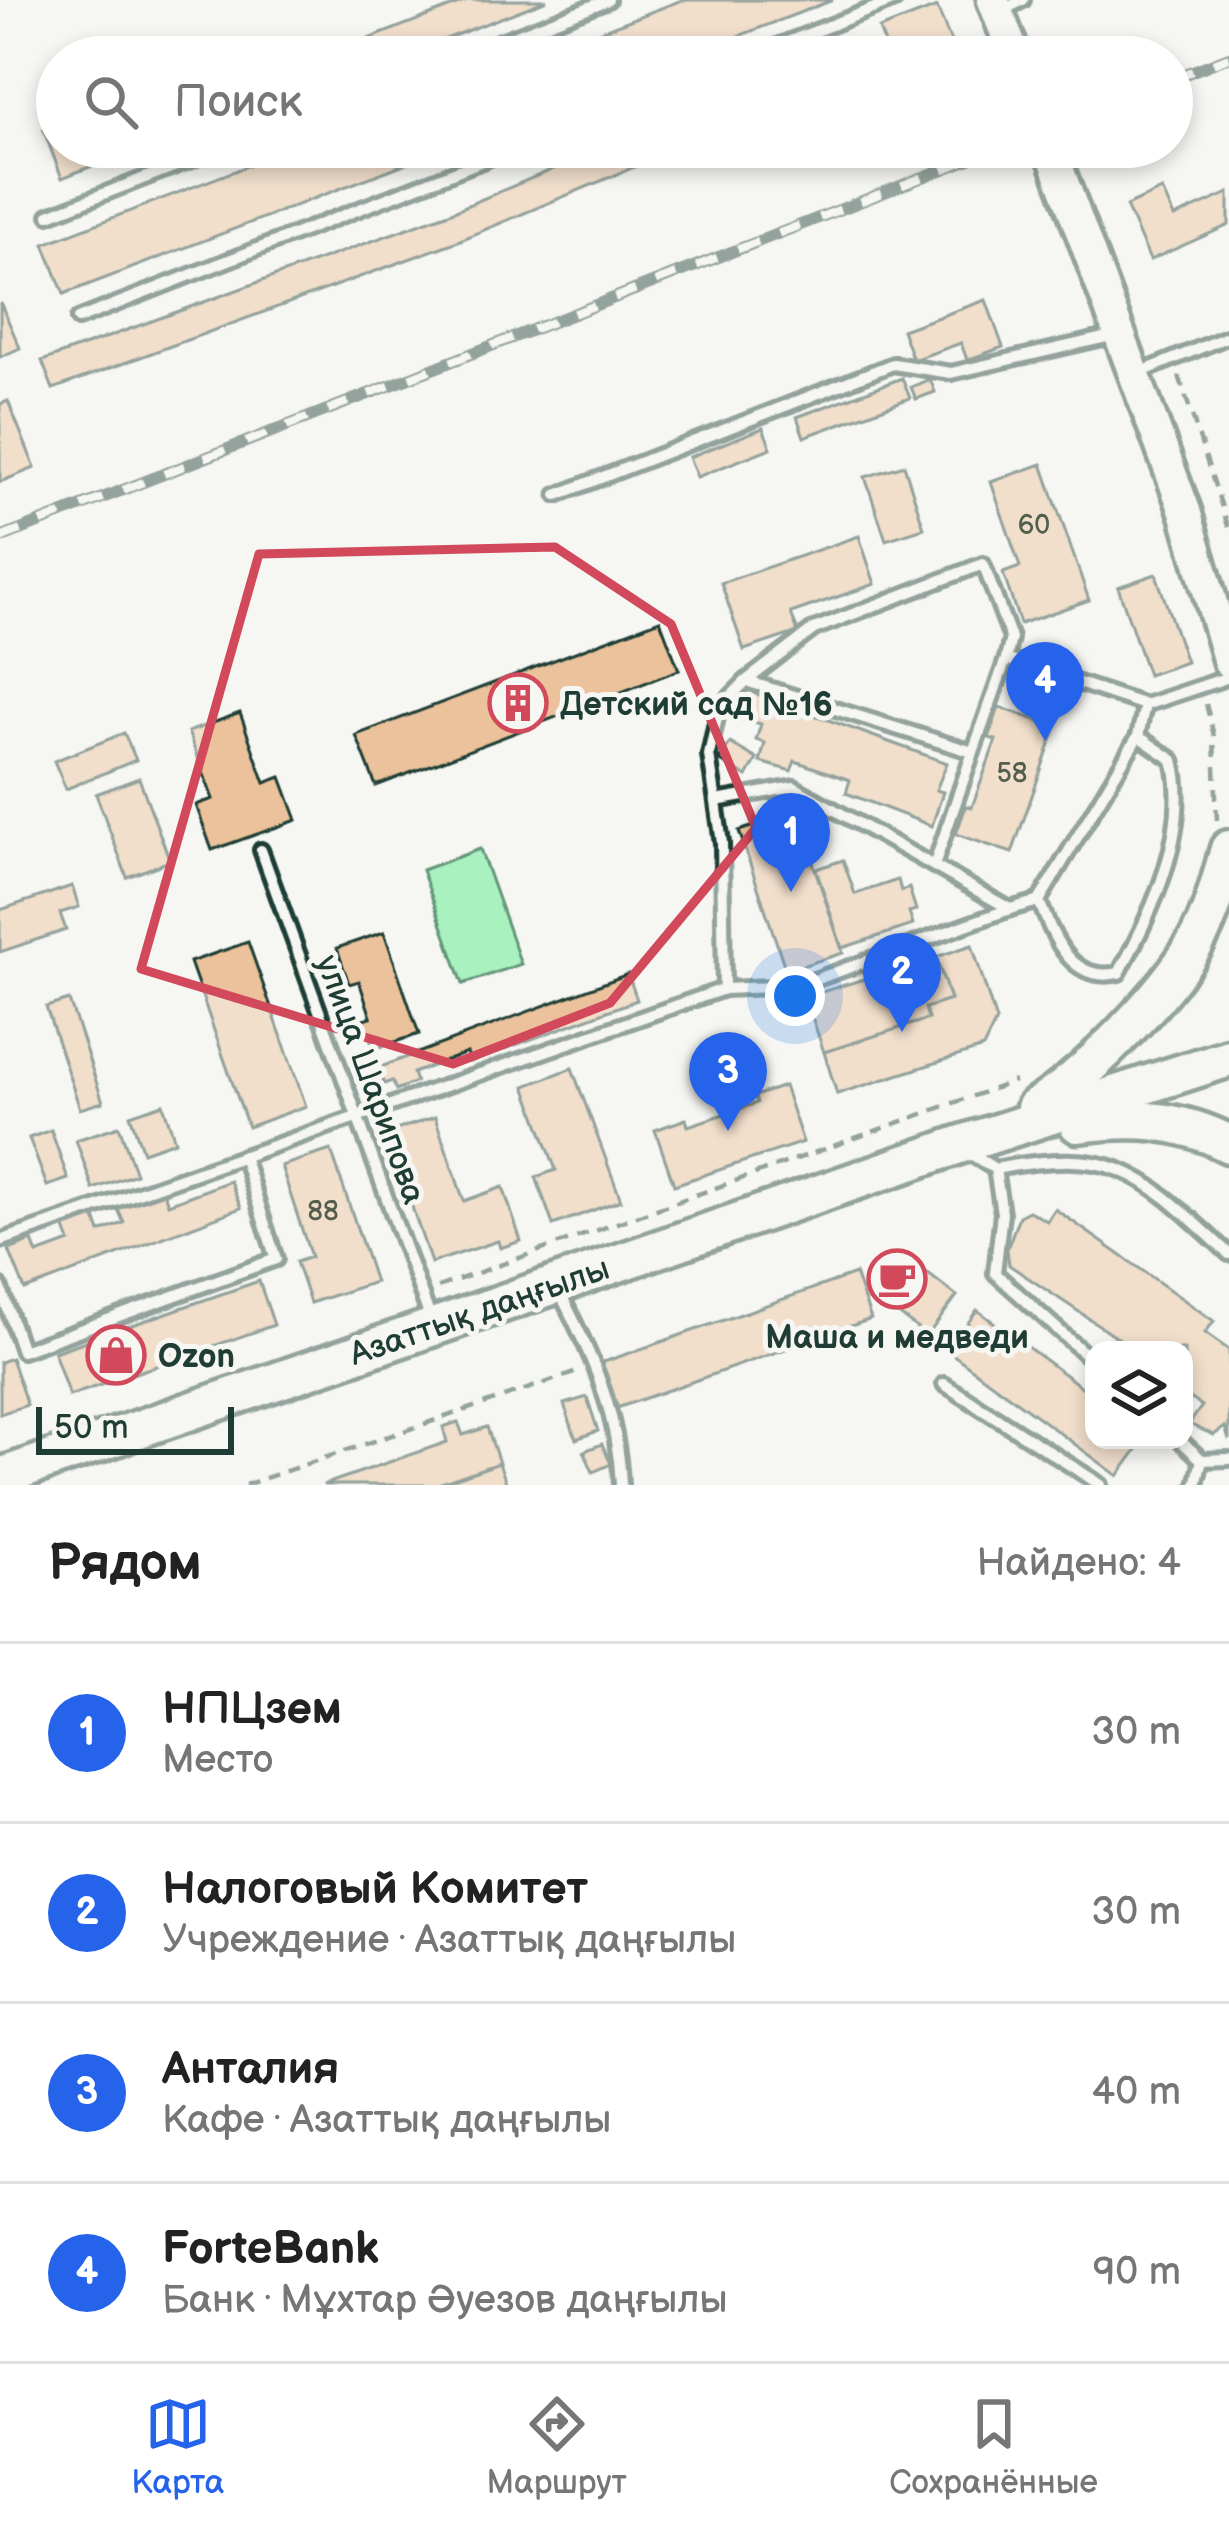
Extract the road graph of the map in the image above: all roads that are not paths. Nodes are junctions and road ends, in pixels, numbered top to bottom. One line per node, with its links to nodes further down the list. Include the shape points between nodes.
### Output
1 (608, 0): 4 (lane)
2 (895, 0): 5 (lane)
3 (1005, 4): 6 (main road)
4 (514, 36)
5 (803, 36)
6 (1011, 36)
7 (171, 168): 10 (lane)
8 (464, 168): 11 (lane)
9 (1058, 168): 12 (main road)
10 (49, 215)
11 (78, 319)
12 (1119, 334): 14 (main road); 15 (lane, via 951,373 892,364)
13 (1229, 336): 14 (lane)
14 (1134, 375): 17 (main road)
15 (556, 495)
16 (1006, 659): 19 (lane, via 1011,638 983,564 814,629); 20 (lane); 22 (lane)
17 (1229, 662)
18 (1229, 677): 20 (lane)
19 (746, 681): 22 (lane); 23 (lane, via 718,708 709,755)
20 (1145, 705): 21 (lane)
21 (1138, 736): 27 (lane); 27 (lane, via 1174,760 1179,783 1166,864 1119,973 1101,977 1073,964)
22 (973, 752): 26 (lane)
23 (716, 801): 26 (lane, via 794,787); 29 (lane)
24 (1221, 846): 33 (main road, via 1213,906 1188,956 1082,1074)
25 (261, 850): 31 (lane, улица Шарипова)
26 (934, 866): 28 (lane)
27 (1039, 902): 28 (lane)
28 (1010, 909): 29 (lane, via 798,986)
29 (724, 989): 31 (lane)
30 (1229, 1058): 33 (main road)
31 (356, 1117): 34 (lane); 39 (lane, улица Шарипова)
32 (1229, 1144): 33 (main road, via 1173,1122 1126,1118)
33 (982, 1150): 36 (lane, via 1090,1158 1169,1199); 37 (main road, Азаттық даңғылы); 40 (lane, via 1002,1213 995,1273)
34 (243, 1156): 35 (lane); 38 (lane, via 275,1259 22,1351)
35 (0, 1241)
36 (1229, 1254)
37 (555, 1283): 39 (main road, Азаттық даңғылы); 46 (lane, via 597,1365 619,1436)
38 (0, 1286)
39 (428, 1310): 45 (main road, Азаттық даңғылы)
40 (1085, 1355)
41 (944, 1384): 47 (lane)
42 (1190, 1449): 44 (lane)
43 (1229, 1459): 44 (lane)
44 (1202, 1460): 48 (lane)
45 (0, 1477)
46 (620, 1485)
47 (1100, 1485)
48 (1196, 1485)

